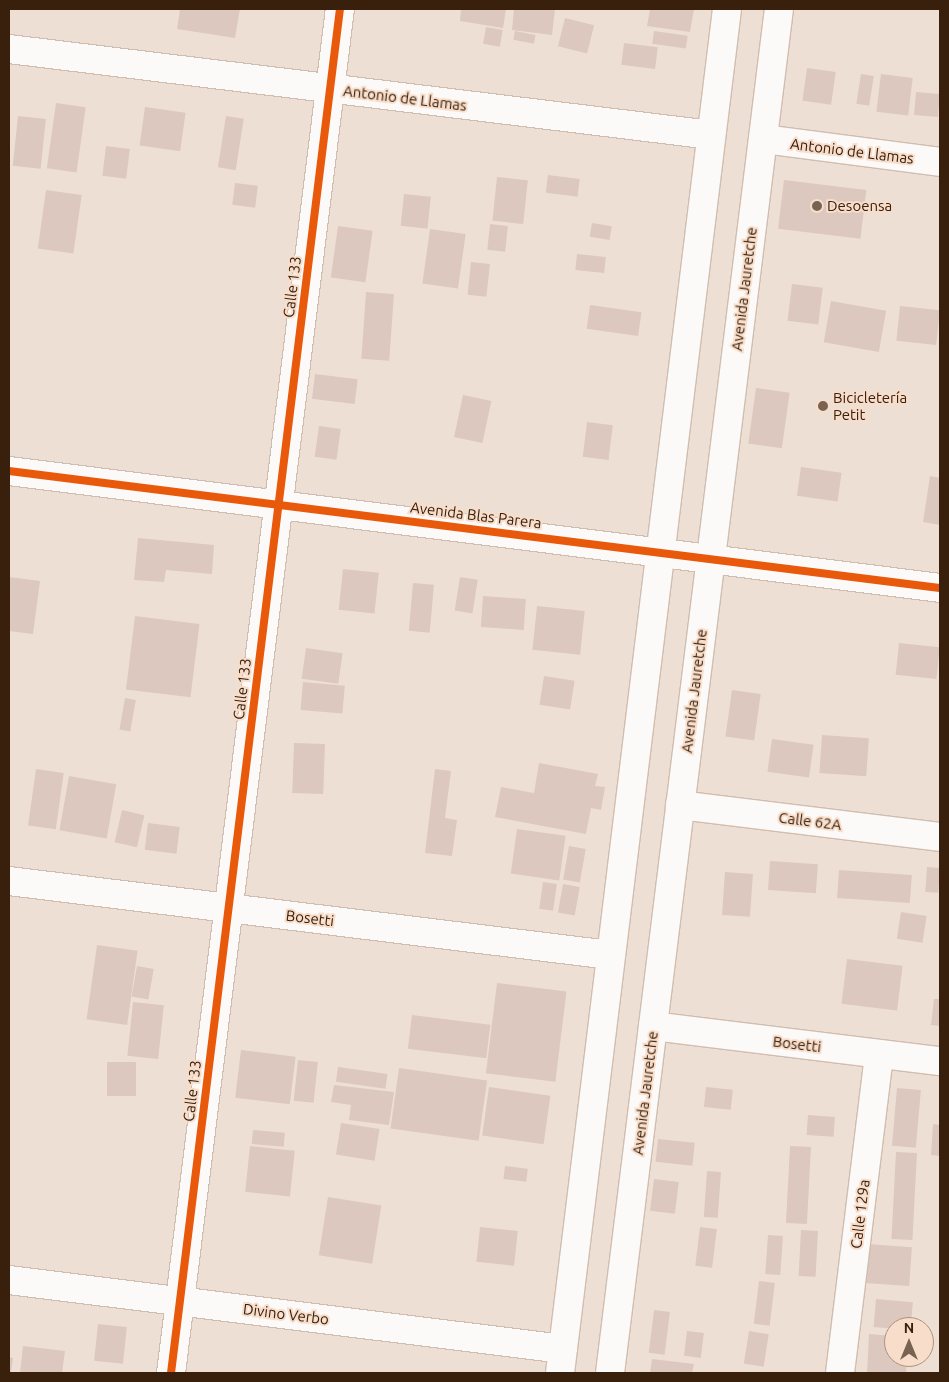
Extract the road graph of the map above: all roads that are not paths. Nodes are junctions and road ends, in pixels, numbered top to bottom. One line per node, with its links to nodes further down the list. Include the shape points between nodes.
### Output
1 (340, 9): 5 (street, Calle 133)
2 (727, 9): 6 (street)
3 (779, 9): 7 (street, Avenida Jauretche)
4 (9, 49): 5 (street, Antonio de Llamas)
5 (331, 89): 6 (street, Antonio de Llamas); 10 (street, Calle 133)
6 (712, 135): 11 (street)
7 (763, 139): 8 (street, Antonio de Llamas); 12 (street, Avenida Jauretche)
8 (940, 162)
9 (9, 471): 10 (street, Avenida Blas Parera)
10 (279, 505): 11 (street, Avenida Blas Parera); 17 (street, Calle 133)
11 (660, 551): 12 (street, Avenida Blas Parera); 18 (street)
12 (711, 560): 13 (street, Avenida Blas Parera); 14 (street, Avenida Jauretche)
13 (940, 588)
14 (680, 805): 15 (street, Calle 62A); 19 (street, Avenida Jauretche)
15 (940, 837)
16 (9, 881): 17 (street, Bosetti)
17 (229, 908): 18 (street, Bosetti); 23 (street, Calle 133)
18 (610, 956): 24 (street)
19 (653, 1026): 20 (street, Bosetti); 26 (street, Avenida Jauretche)
20 (880, 1054): 21 (street, Bosetti); 27 (street, Calle 129a)
21 (940, 1061)
22 (9, 1280): 23 (street, Divino Verbo)
23 (180, 1302): 24 (street, Divino Verbo); 25 (street, Calle 133)
24 (561, 1361)
25 (171, 1373)
26 (610, 1373)
27 (840, 1373)

